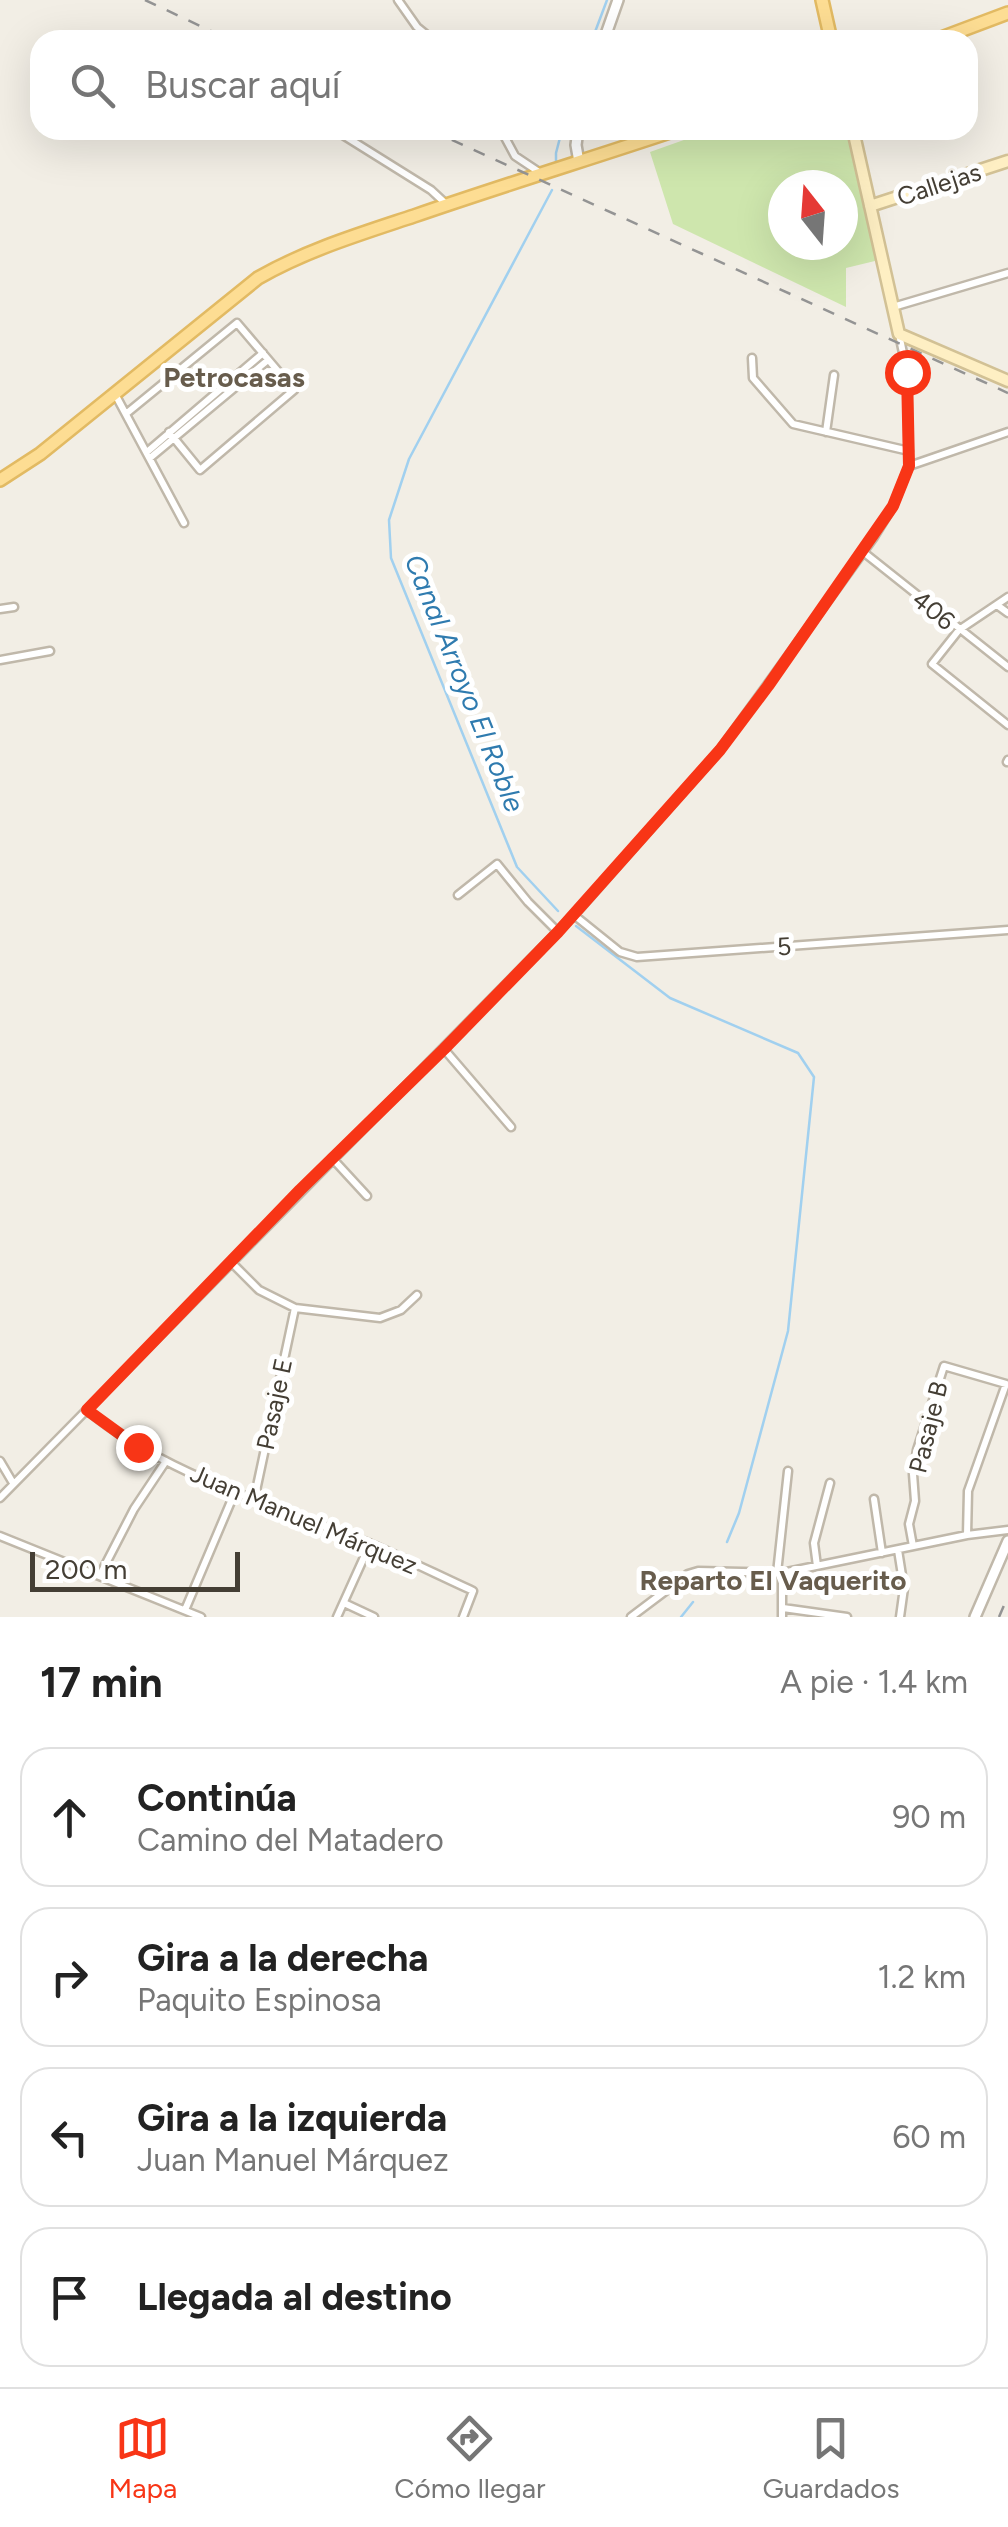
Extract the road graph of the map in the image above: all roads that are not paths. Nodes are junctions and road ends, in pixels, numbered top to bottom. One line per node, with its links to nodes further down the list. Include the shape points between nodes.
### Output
1 (398, 0): 5 (street)
2 (618, 0): 6 (street)
3 (822, 0): 7 (main road)
4 (1008, 13): 8 (main road)
5 (420, 30)
6 (608, 30)
7 (830, 30)
8 (963, 30)
9 (352, 140): 17 (street)
10 (506, 140): 16 (street)
11 (577, 140): 14 (street)
12 (646, 140): 14 (main road)
13 (855, 140): 18 (main road)
14 (579, 162): 16 (main road)
15 (1008, 162): 18 (main road, Callejas)
16 (540, 175): 17 (main road)
17 (446, 204): 26 (main road, via 319,248 258,278)
18 (870, 206): 20 (main road)
19 (1008, 274): 20 (street)
20 (893, 307): 21 (main road)
21 (899, 334): 25 (main road); 31 (street)
22 (265, 357): 27 (street, via 237,323); 30 (street); 30 (street, via 294,390 200,470)
23 (752, 358): 28 (street, via 753,378 793,424)
24 (834, 374): 28 (street)
25 (1008, 380)
26 (115, 394): 27 (street); 34 (main road, via 40,454)
27 (127, 413): 32 (street)
28 (826, 432): 31 (street)
29 (1008, 432): 33 (street)
30 (172, 435): 32 (street)
31 (909, 452): 33 (street)
32 (148, 455): 35 (street)
33 (909, 466): 36 (street, via 893,506)
34 (2, 475)
35 (184, 523)
36 (862, 551): 42 (street, 406); 48 (street, via 720,750)
37 (1008, 597): 38 (street)
38 (997, 605): 41 (street); 42 (street)
39 (14, 607): 40 (street)
40 (0, 610)
41 (1008, 614)
42 (959, 630): 45 (street, 406); 46 (street, via 932,664)
43 (50, 651): 44 (street)
44 (0, 660)
45 (1008, 667)
46 (1008, 725)
47 (458, 895): 50 (street, via 497,864)
48 (574, 915): 49 (street, 5, via 620,952 638,957); 50 (street)
49 (1008, 930)
50 (558, 932): 51 (street)
51 (444, 1049): 52 (street); 53 (street)
52 (510, 1128)
53 (332, 1158): 54 (street); 55 (street)
54 (367, 1196)
55 (232, 1263): 57 (street, via 259,1290); 59 (street)
56 (417, 1295): 57 (street, via 380,1318)
57 (295, 1308): 68 (street, Pasaje E)
58 (1006, 1384): 70 (street, via 968,1491); 74 (street, Pasaje B, via 944,1366 917,1450)
59 (87, 1410): 61 (street, Juan Manuel Márquez); 63 (street)
60 (0, 1461): 63 (street)
61 (166, 1461): 65 (street, Juan Manuel Márquez); 79 (street)
62 (788, 1471): 78 (street)
63 (14, 1483): 66 (street)
64 (830, 1483): 77 (street, via 814,1543)
65 (235, 1492): 68 (street, Juan Manuel Márquez); 82 (street)
66 (0, 1498)
67 (874, 1499): 76 (street)
68 (254, 1500): 73 (street, Juan Manuel Márquez)
69 (1008, 1530): 70 (street)
70 (967, 1535): 74 (street)
71 (0, 1536): 79 (street)
72 (1008, 1541): 91 (street)
73 (370, 1544): 80 (street); 86 (street, Juan Manuel Márquez, via 472,1591)
74 (913, 1546): 75 (street)
75 (898, 1550): 76 (street); 90 (street)
76 (882, 1553): 77 (street)
77 (817, 1566): 78 (street)
78 (779, 1573): 81 (street); 87 (street, via 698,1571)
79 (100, 1575): 82 (street)
80 (344, 1603): 84 (street); 85 (street)
81 (783, 1608): 88 (street); 89 (street)
82 (185, 1610): 83 (street)
83 (200, 1617)
84 (337, 1617)
85 (374, 1617)
86 (463, 1617)
87 (631, 1617)
88 (782, 1617)
89 (847, 1617)
90 (900, 1617)
91 (975, 1617)

